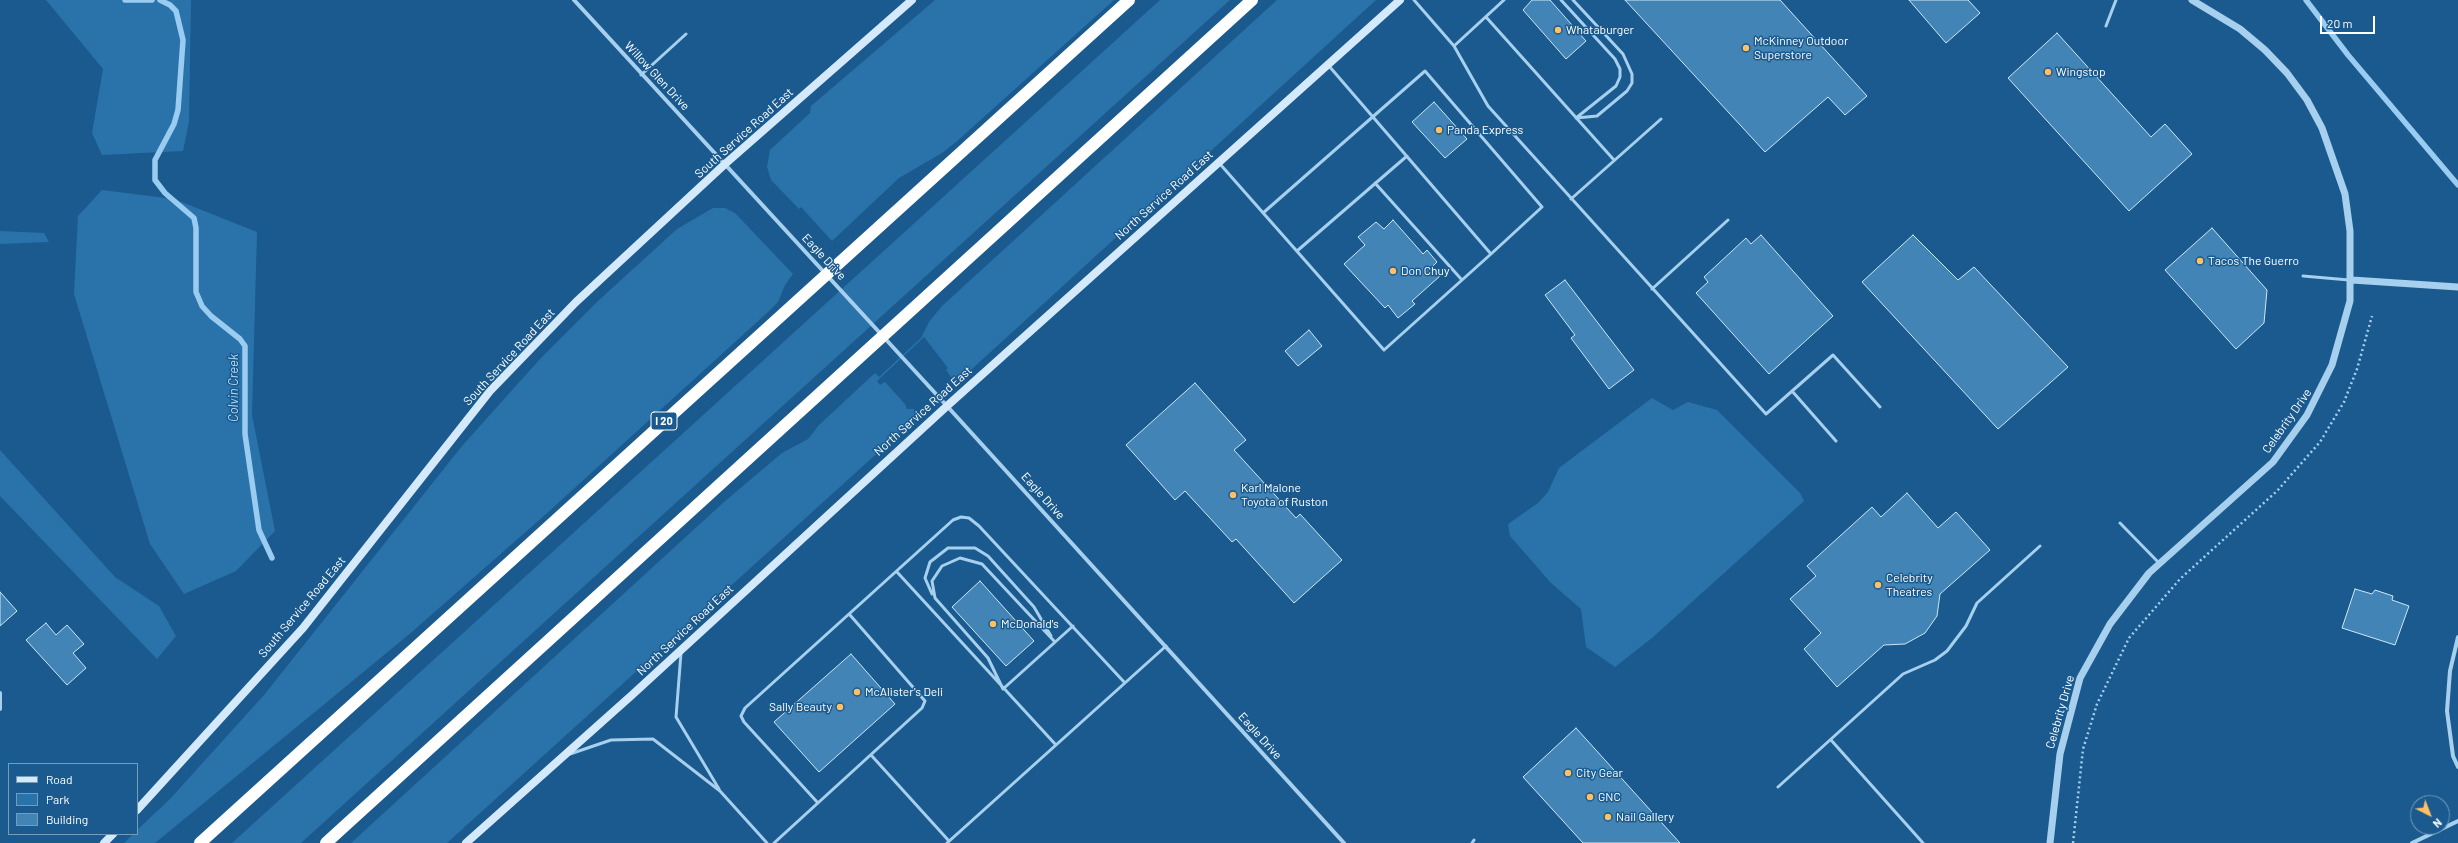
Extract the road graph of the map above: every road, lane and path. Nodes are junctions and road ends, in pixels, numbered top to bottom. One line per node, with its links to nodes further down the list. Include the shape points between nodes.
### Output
1 (574, 0): 17 (street, Willow Glen Drive)
2 (912, 0): 24 (main road, South Service Road East)
3 (1130, 0): 66 (highway, I 20)
4 (1252, 0): 72 (highway)
5 (1400, 0): 16 (main road, North Service Road East)
6 (1414, 0): 15 (lane)
7 (1504, 0): 12 (lane)
8 (1560, 0): 19 (lane, via 1615,59 1620,69 1616,86)
9 (1573, 0): 19 (lane, via 1623,54 1632,74 1627,91 1597,116)
10 (2116, 0): 13 (lane)
11 (2192, 0): 33 (street, Celebrity Drive, via 2234,25 2265,50 2287,73 2307,100 2322,128 2345,194)
12 (1486, 16): 15 (lane); 19 (lane)
13 (2106, 26)
14 (686, 34): 17 (lane)
15 (1454, 46): 26 (lane, via 1488,106)
16 (1328, 64): 18 (lane); 23 (main road, North Service Road East)
17 (642, 75): 24 (street, Willow Glen Drive)
18 (1373, 117): 21 (lane); 27 (lane); 30 (lane, via 1425,71 1542,207)
19 (1576, 118): 22 (lane)
20 (1661, 119): 22 (lane)
21 (1406, 156): 25 (lane); 30 (lane)
22 (1614, 160): 26 (lane)
23 (1218, 163): 27 (lane); 38 (main road, North Service Road East)
24 (725, 164): 38 (street, Eagle Drive); 64 (main road, South Service Road East, via 576,302 490,391 303,628)
25 (1375, 183): 29 (lane); 32 (lane)
26 (1571, 199): 35 (lane)
27 (1263, 213): 29 (lane)
28 (1728, 220): 35 (lane)
29 (1297, 250): 32 (lane, via 1384,350)
30 (1491, 254): 32 (lane)
31 (2303, 276): 33 (lane)
32 (1462, 280)
33 (2352, 280): 34 (street); 43 (street, Celebrity Drive, via 2350,301 2332,365 2322,390 2307,416 2273,462)
34 (2458, 287)
35 (1652, 288): 37 (lane, via 1766,414)
36 (2372, 316): 79 (path, via 2357,369 2344,402 2320,442 2277,491 2180,579 2129,638 2097,704 2083,749)
37 (1792, 391): 39 (lane, via 1833,355); 40 (lane)
38 (947, 406): 50 (street, Eagle Drive); 51 (main road, North Service Road East)
39 (1880, 407)
40 (1836, 441)
41 (2120, 523): 43 (lane)
42 (2040, 546): 56 (lane, via 1977,603 1966,626 1947,652 1903,674)
43 (2160, 564): 78 (street, Celebrity Drive, via 2110,624 2080,678 2060,754)
44 (897, 572): 46 (lane); 47 (lane, via 953,520 969,518); 53 (lane)
45 (935, 598): 49 (lane, via 932,581 942,566 960,558 973,560 982,564); 49 (lane, via 925,578 926,568 930,562 948,548 976,548 988,556 1034,607); 53 (lane, via 988,658)
46 (850, 615): 58 (lane, via 925,701 922,708); 63 (lane, via 745,708 741,716)
47 (1073, 626): 49 (lane); 52 (lane)
48 (2458, 637): 60 (street, via 2450,671 2447,711 2453,756)
49 (1055, 642): 53 (lane)
50 (1166, 646): 52 (lane); 76 (street, Eagle Drive)
51 (681, 650): 59 (main road, North Service Road East); 62 (lane, via 676,717)
52 (1125, 683): 57 (lane)
53 (1003, 690): 57 (lane)
54 (0, 693): 55 (street)
55 (0, 709)
56 (1831, 740): 61 (lane); 77 (lane)
57 (1056, 745): 68 (lane)
58 (871, 755): 63 (lane); 68 (lane)
59 (563, 757): 62 (lane, via 611,740 653,739); 73 (main road, North Service Road East)
60 (2458, 767)
61 (1778, 787)
62 (720, 791): 74 (lane)
63 (818, 803): 75 (lane)
64 (138, 809)
65 (2458, 821): 80 (street)
66 (222, 823): 70 (highway); 71 (highway, I 20)
67 (112, 835): 69 (main road)
68 (948, 842)
69 (104, 843)
70 (194, 843)
71 (200, 843)
72 (326, 843)
73 (466, 843)
74 (767, 843)
75 (774, 843)
76 (1344, 843)
77 (1923, 843)
78 (2050, 843)
79 (2073, 843)
80 (2412, 843)

